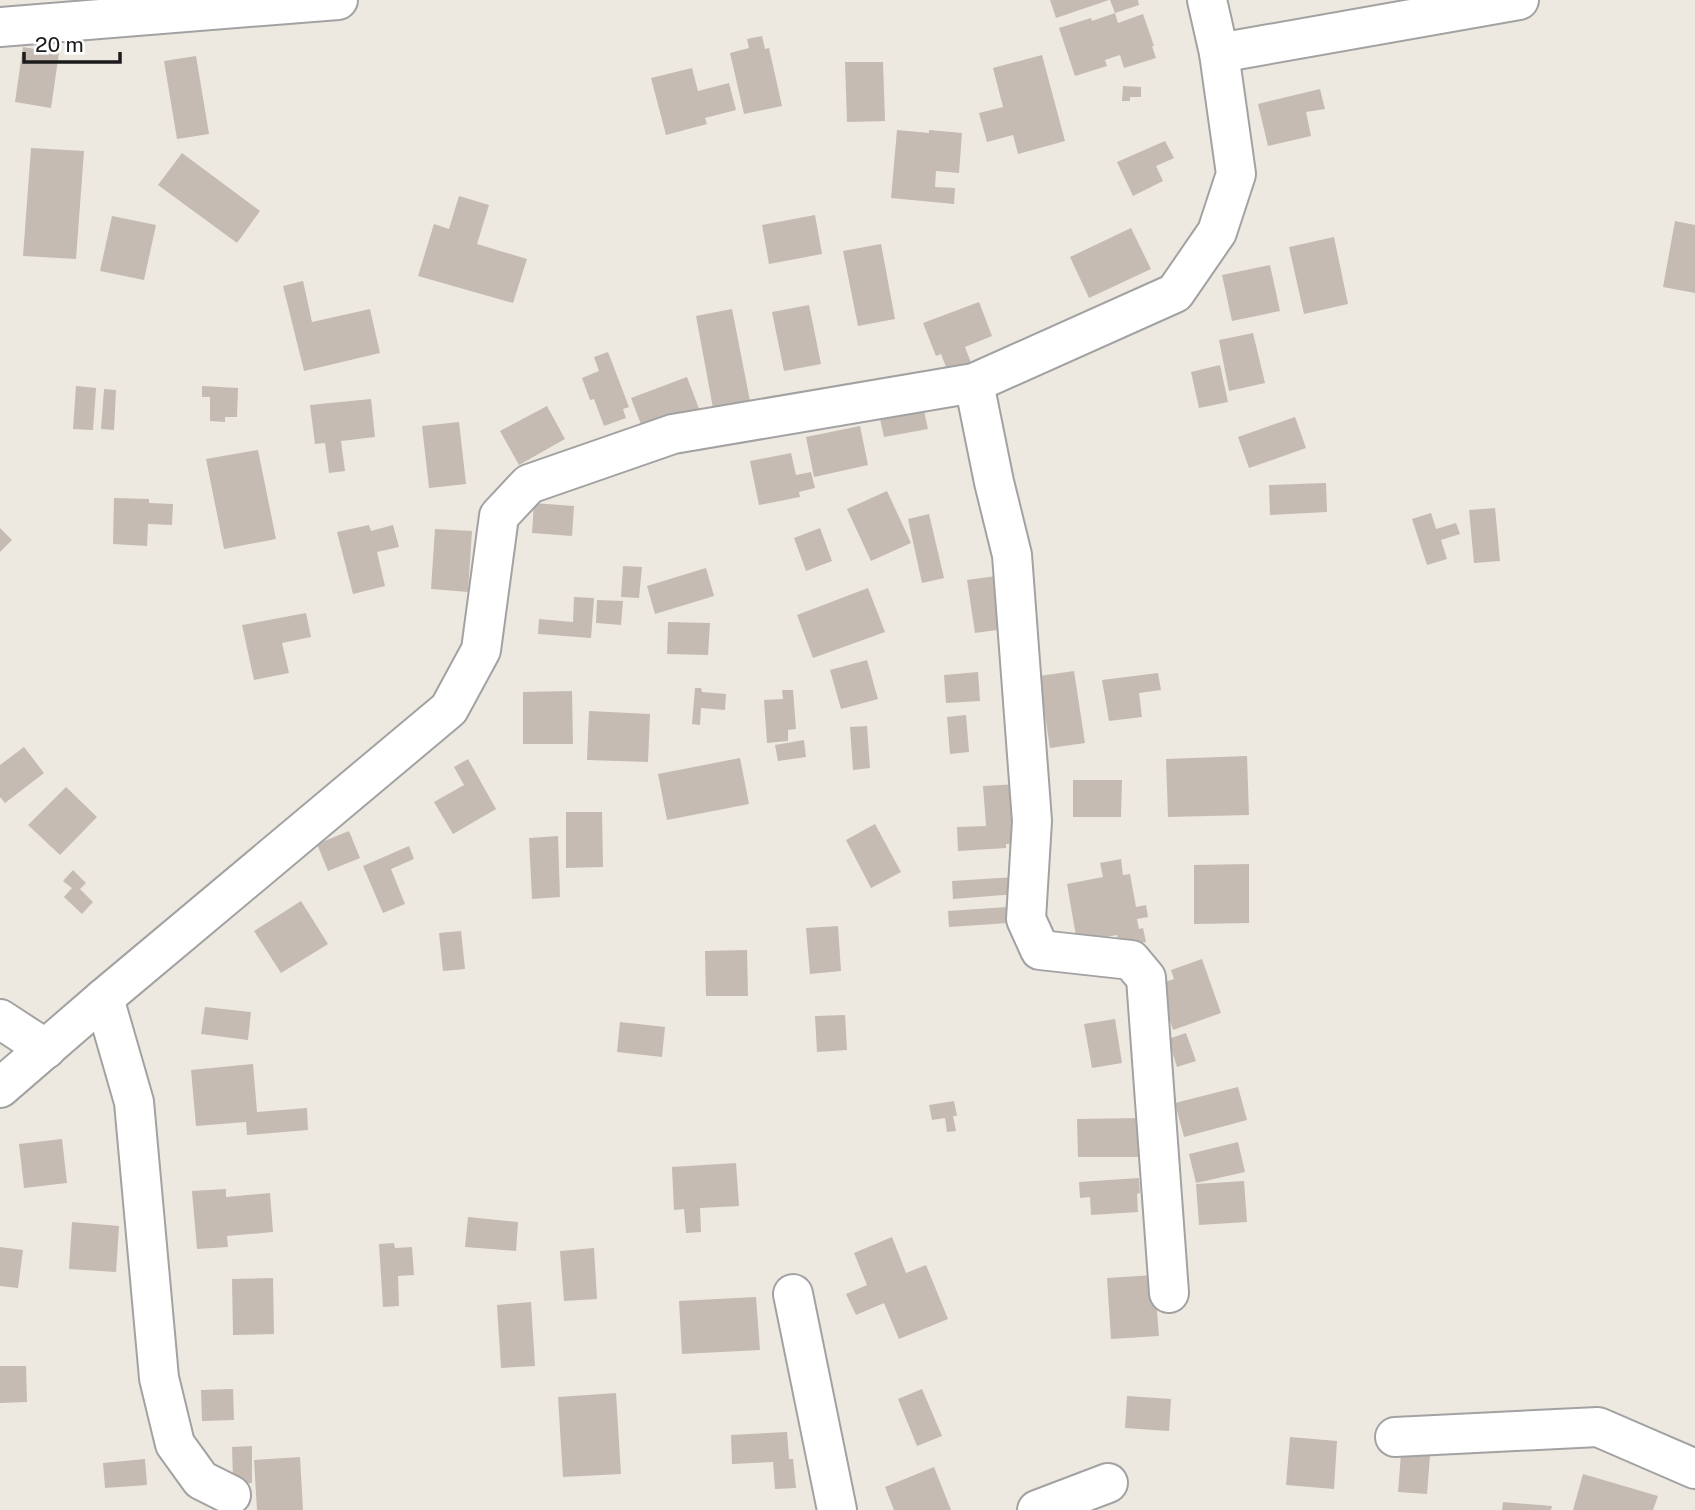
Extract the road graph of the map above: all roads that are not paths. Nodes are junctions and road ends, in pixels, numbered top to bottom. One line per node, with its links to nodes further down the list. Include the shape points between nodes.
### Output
1 (338, 0): 4 (street)
2 (1207, 0): 5 (street)
3 (1519, 0): 5 (street)
4 (0, 27)
5 (1219, 53): 6 (street, via 1236,174 1217,232 1175,293)
6 (974, 383): 7 (street, via 673,434 529,484 499,516 481,650 449,709); 11 (street, via 1012,555 1032,821 1026,919 1040,950 1131,960 1146,978)
7 (104, 998): 9 (street); 16 (street, via 134,1102 159,1378 175,1444 201,1480)
8 (0, 1019): 9 (street)
9 (46, 1049): 10 (street)
10 (0, 1088)
11 (1169, 1293)
12 (793, 1294): 17 (street)
13 (1395, 1437): 14 (street, via 1598,1427)
14 (1695, 1469)
15 (1108, 1483): 18 (street)
16 (231, 1495)
17 (837, 1510)
18 (1037, 1510)

